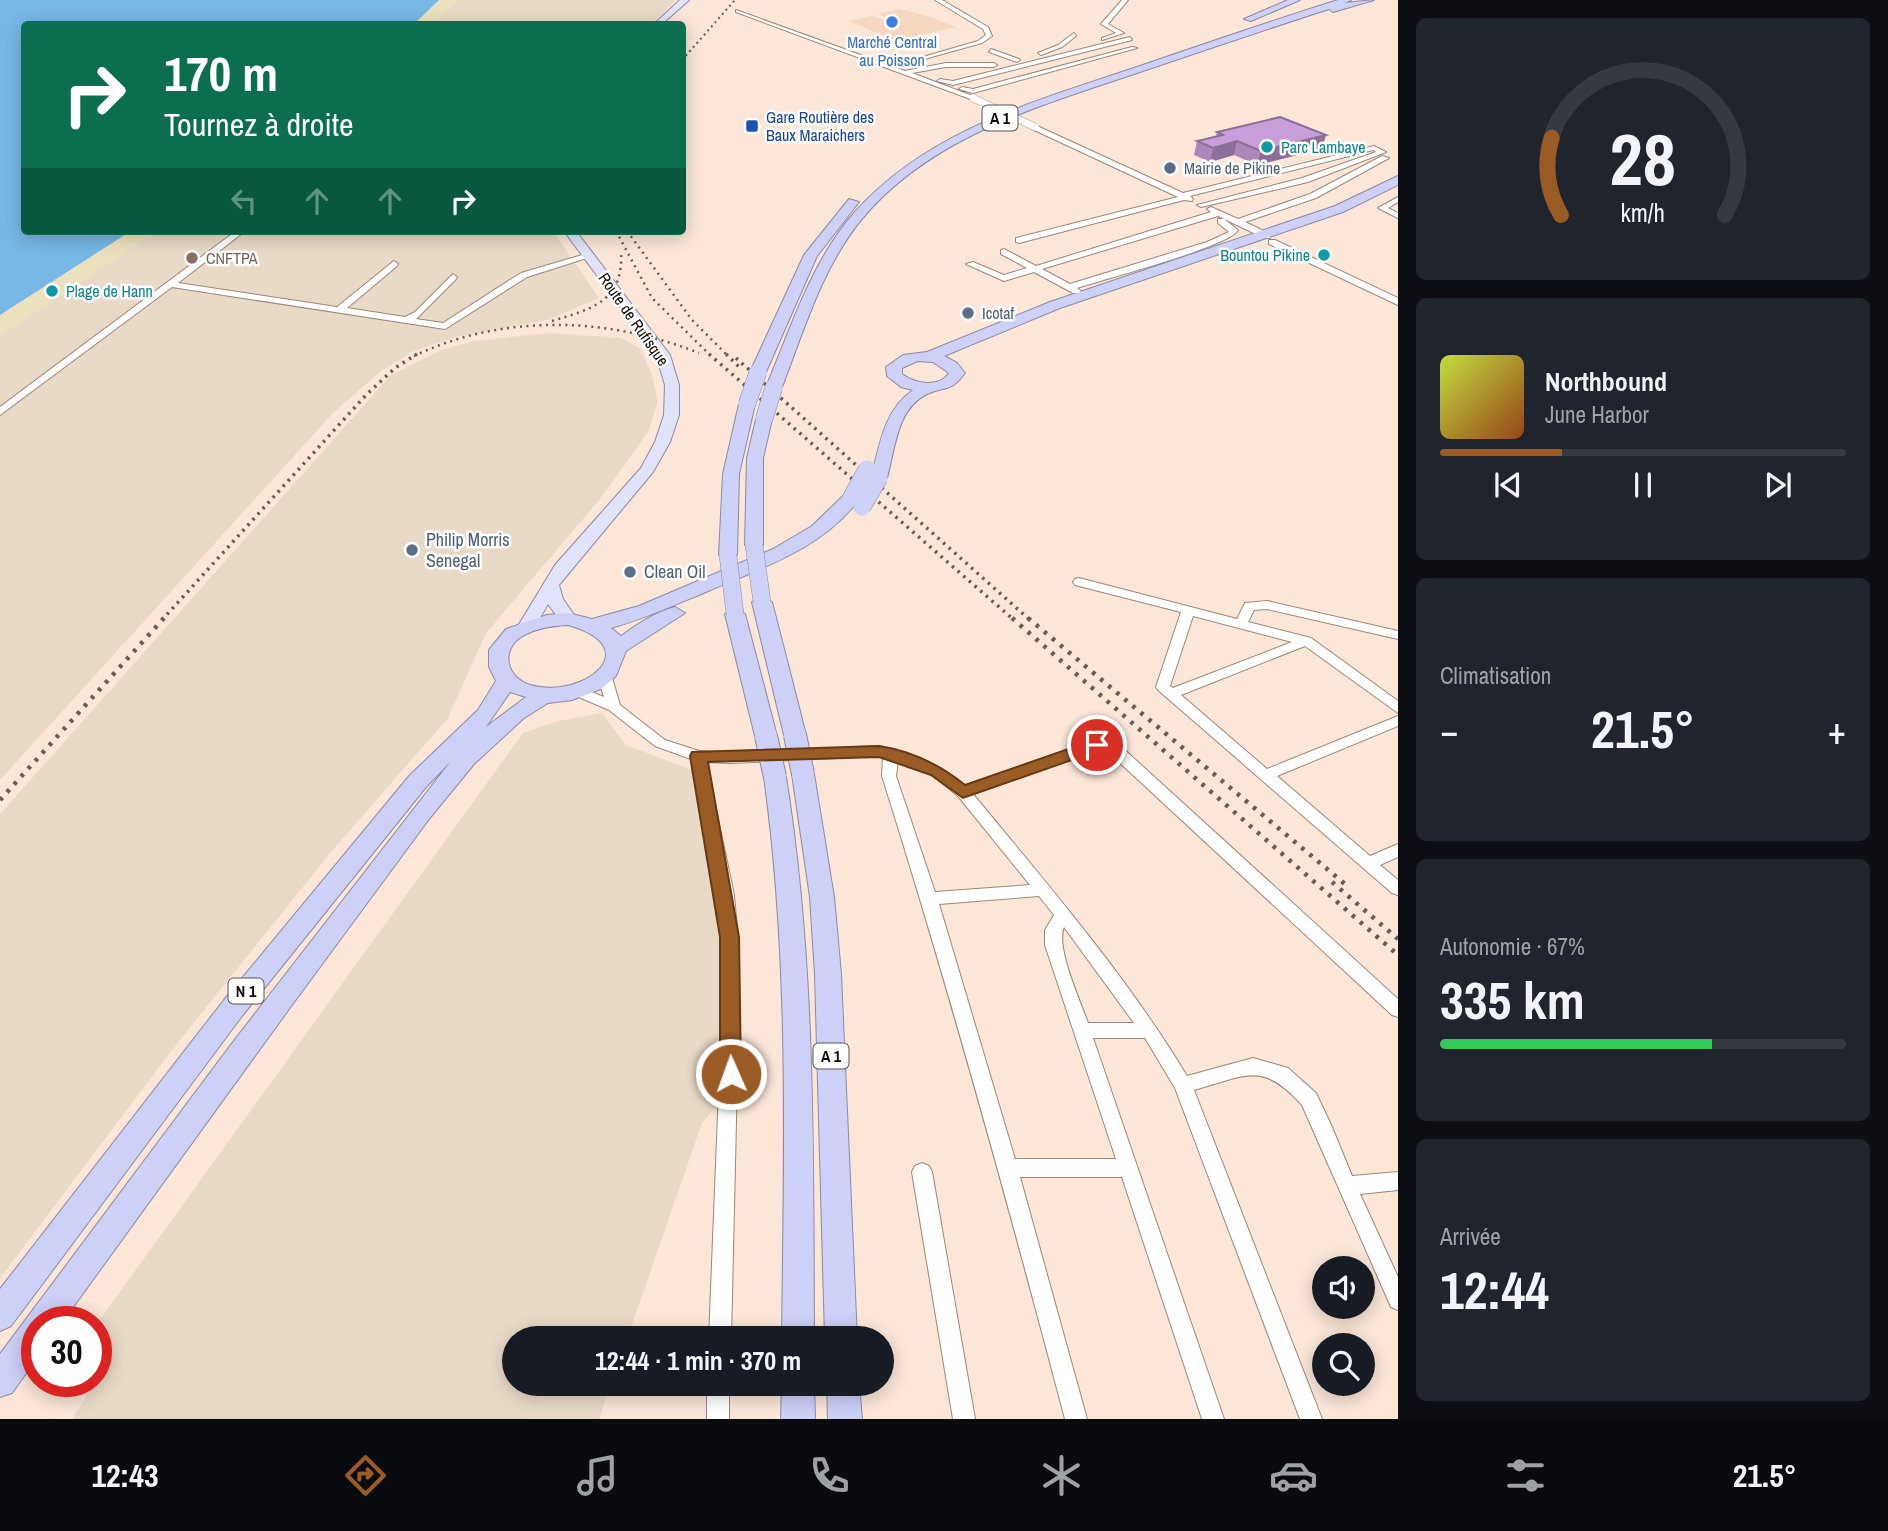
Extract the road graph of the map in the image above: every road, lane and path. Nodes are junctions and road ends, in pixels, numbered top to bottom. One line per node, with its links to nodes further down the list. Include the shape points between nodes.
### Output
1 (685, 0): 9 (main road)
2 (938, 0): 18 (street, via 986,28 989,36)
3 (1125, 0): 15 (street, via 1104,24 1121,33)
4 (1296, 0): 14 (highway)
5 (1327, 0): 14 (highway, A 1)
6 (1347, 0): 10 (highway, A 1)
7 (1370, 0): 10 (highway)
8 (738, 11): 18 (street)
9 (661, 21)
10 (1270, 25): 103 (highway, A 1, bridge, via 1024,108 957,139 915,165 872,201 839,242 774,387 755,458 754,545 762,602 803,774 822,897)
11 (1074, 35): 15 (street)
12 (1130, 39): 13 (street)
13 (1117, 43): 20 (street); 20 (street, via 1135,50 973,91)
14 (1192, 44): 102 (highway, A 1, bridge, via 1003,108 946,134 887,172 852,203 811,255 747,404 731,474 729,555 735,614 775,777 791,885 797,962)
15 (1060, 46): 17 (street)
16 (991, 51): 17 (street)
17 (1017, 60): 19 (street, via 983,67 946,65)
18 (893, 68): 19 (street)
19 (909, 71): 20 (street); 23 (street, bridge)
20 (948, 83)
21 (1388, 154): 23 (street, via 1374,149 1313,161); 24 (street); 30 (street, via 1313,196)
22 (1398, 191): 28 (street, via 1382,208); 34 (highway, via 1339,209)
23 (1184, 197): 24 (street); 25 (street)
24 (1201, 205): 27 (street)
25 (1142, 209): 26 (street); 35 (street)
26 (1154, 214)
27 (1214, 214): 30 (street); 31 (street); 44 (street, via 1233,233)
28 (1398, 216)
29 (1165, 220): 31 (street)
30 (1237, 222): 34 (street)
31 (1177, 225): 38 (street)
32 (235, 235): 47 (street)
33 (573, 235): 37 (main road, Route de Rufisque)
34 (1272, 239): 46 (highway); 50 (street); 51 (street); 55 (highway, via 1046,316 971,348)
35 (1018, 240)
36 (1004, 253): 43 (street)
37 (589, 256): 53 (street, via 524,275 445,326); 62 (main road, Route de Rufisque, via 663,355 674,400 654,460 622,505)
38 (1076, 257): 39 (street); 43 (street)
39 (1087, 262)
40 (394, 264): 52 (street)
41 (970, 264): 43 (street, via 1001,278)
42 (1097, 268): 44 (street)
43 (1038, 269): 48 (street)
44 (1108, 273): 46 (street); 48 (street)
45 (453, 277): 53 (street)
46 (1123, 281): 49 (highway)
47 (168, 284): 52 (street); 58 (street)
48 (1069, 287): 49 (street)
49 (1084, 295): 54 (highway)
50 (1398, 295)
51 (1398, 302)
52 (339, 310): 53 (street)
53 (407, 320)
54 (929, 357): 55 (highway); 56 (highway, via 898,362 893,371)
55 (954, 367): 57 (highway, via 956,378)
56 (900, 381): 57 (highway); 59 (highway, via 876,433)
57 (930, 388): 59 (highway, via 913,396 902,410)
58 (0, 412)
59 (873, 474): 60 (highway, bridge)
60 (856, 502): 67 (highway, via 785,552 635,615); 70 (highway, via 810,553 651,624)
61 (1079, 582): 63 (street)
62 (550, 584): 64 (main road, via 554,600); 66 (main road, Route de Rufisque)
63 (1188, 610): 65 (street); 74 (street, via 1163,687)
64 (568, 619): 66 (highway); 67 (highway)
65 (1241, 623): 68 (street, via 1250,606 1266,605); 69 (street)
66 (527, 625): 72 (highway, via 507,639 497,657)
67 (594, 625): 70 (highway)
68 (1398, 635)
69 (1306, 641): 74 (street); 77 (street)
70 (617, 648): 71 (highway, via 613,669)
71 (605, 678): 73 (highway, N 1); 76 (street)
72 (506, 681): 75 (highway, N 1, via 523,691); 100 (highway, N 1, via 485,715 418,782 233,1008)
73 (579, 692): 75 (highway, N 1); 76 (street)
74 (1170, 694): 81 (street)
75 (545, 695): 99 (highway, N 1, via 498,726 461,765 246,1042)
76 (614, 707): 80 (street, via 652,738)
77 (1398, 708)
78 (1398, 721): 81 (street)
79 (891, 754): 80 (street); 82 (street, via 937,771); 87 (street, via 889,776)
80 (698, 756): 101 (street, via 730,937 730,1104)
81 (1266, 775): 84 (street)
82 (963, 792): 86 (street); 89 (street, via 1097,745 1111,746)
83 (1398, 850): 84 (street)
84 (1369, 863): 85 (street)
85 (1398, 889)
86 (1043, 890): 87 (street); 88 (street)
87 (929, 899): 93 (street)
88 (1063, 914): 90 (street); 91 (street, via 1053,930 1053,945)
89 (1398, 1010)
90 (1150, 1030): 91 (street); 92 (street)
91 (1084, 1031): 94 (street)
92 (1183, 1085): 97 (street, via 1253,1066 1282,1074 1308,1099); 115 (street)
93 (1008, 1168): 94 (street); 113 (street)
94 (1129, 1168): 114 (street)
95 (922, 1172): 112 (street)
96 (1398, 1181): 97 (street)
97 (1346, 1186): 98 (street)
98 (1398, 1300)
99 (55, 1306)
100 (0, 1315)
101 (720, 1326)
102 (798, 1326)
103 (841, 1326)
104 (21, 1353): 105 (highway)
105 (0, 1381)
106 (719, 1396): 109 (street)
107 (798, 1396): 110 (highway)
108 (844, 1396): 111 (highway)
109 (718, 1419)
110 (798, 1419)
111 (845, 1419)
112 (964, 1419)
113 (1076, 1419)
114 (1213, 1419)
115 (1311, 1419)

